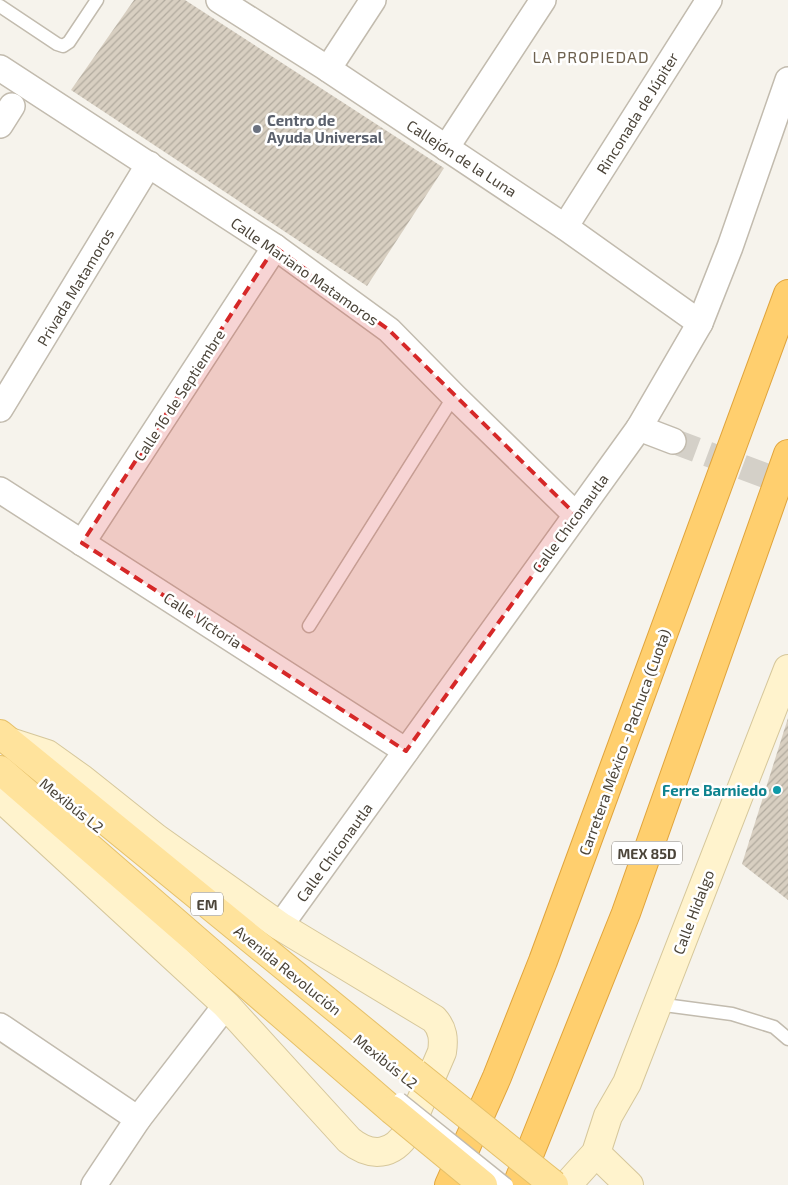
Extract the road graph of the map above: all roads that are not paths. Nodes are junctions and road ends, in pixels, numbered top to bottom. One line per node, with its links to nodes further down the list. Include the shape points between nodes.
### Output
1 (97, 0): 6 (lane, via 63,46)
2 (219, 0): 8 (street, Callejón de la Luna)
3 (373, 0): 8 (street)
4 (543, 0): 10 (street)
5 (709, 0): 12 (street, Rinconada de Júpiter)
6 (0, 6)
7 (0, 68): 11 (street, Calle Mariano Matamoros)
8 (328, 70): 10 (street, Callejón de la Luna)
9 (788, 80): 15 (street, Calle Chiconautla)
10 (446, 148): 12 (street, Callejón de la Luna)
11 (149, 164): 13 (street, Calle Mariano Matamoros); 17 (street, Privada Matamoros)
12 (565, 226): 15 (street, Callejón de la Luna)
13 (275, 247): 16 (street, Calle Mariano Matamoros, via 389,330); 23 (street, Calle 16 de Septiembre)
14 (788, 294): 40 (highway, Carretera México - Pachuca (Cuota), via 543,961)
15 (700, 323): 18 (street, Calle Chiconautla)
16 (454, 396): 22 (street, Calle Mariano Matamoros); 24 (lane)
17 (0, 409)
18 (639, 428): 19 (street); 22 (street, Calle Chiconautla)
19 (673, 441)
20 (788, 454): 43 (highway, MEX 85D, via 626,913)
21 (0, 490): 23 (street, Calle Victoria)
22 (576, 514): 27 (street, Calle Chiconautla)
23 (82, 543): 27 (street, Calle Victoria)
24 (309, 626)
25 (788, 669): 30 (main road, Calle Hidalgo)
26 (2, 748): 29 (main road, via 47,754 156,838); 34 (lane, Mexibús L2, via 32,787); 35 (main road, Avenida Revolución / EM)
27 (406, 751): 29 (street, Calle Chiconautla)
28 (5, 784): 31 (main road); 36 (main road, EM)
29 (280, 926): 31 (main road, via 428,1014 438,1024 444,1041 442,1052 403,1140 387,1151 368,1152 358,1147)
30 (657, 1004): 33 (lane, via 732,1014 774,1027); 38 (main road, Calle Hidalgo, via 627,1083 608,1116)
31 (226, 1005): 37 (street)
32 (0, 1026): 37 (street)
33 (788, 1039)
34 (332, 1042)
35 (412, 1077): 44 (lane, Mexibús L2); 45 (main road, Avenida Revolución / EM, bridge)
36 (394, 1100): 41 (main road, EM, bridge); 42 (lane, Mexibús L2, bridge)
37 (138, 1119): 39 (street)
38 (596, 1153): 46 (main road); 47 (main road)
39 (100, 1183)
40 (449, 1185)
41 (483, 1185)
42 (507, 1185)
43 (517, 1185)
44 (538, 1185)
45 (554, 1185)
46 (566, 1185)
47 (629, 1185)

